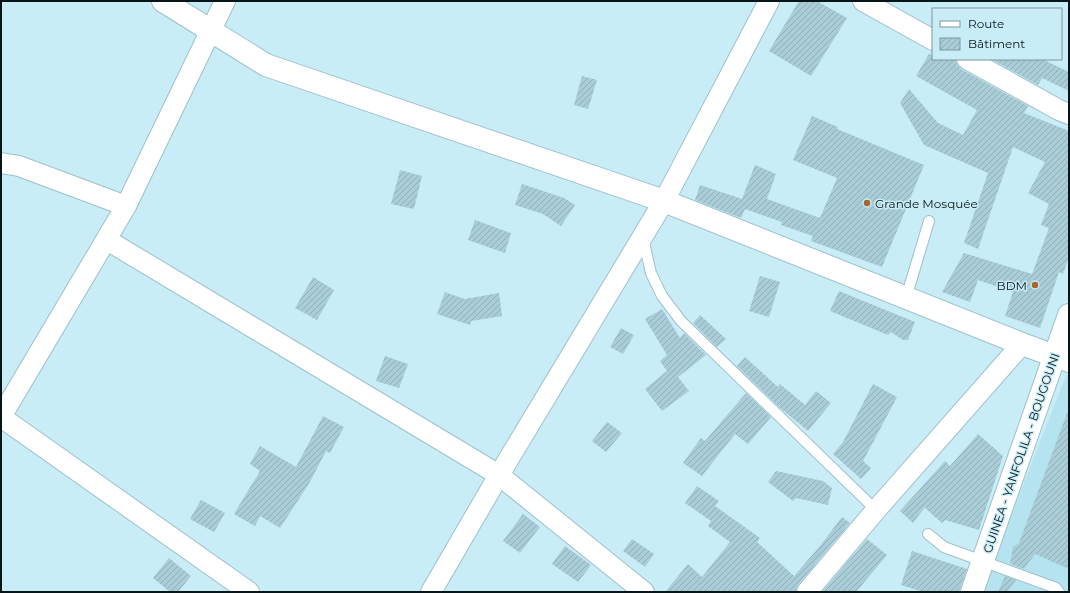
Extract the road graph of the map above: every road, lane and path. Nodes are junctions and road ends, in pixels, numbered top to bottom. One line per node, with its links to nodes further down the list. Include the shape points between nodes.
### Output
1 (163, 1): 5 (street)
2 (225, 1): 5 (street)
3 (769, 1): 10 (street)
4 (863, 1): 6 (street)
5 (210, 32): 10 (street, via 266,65); 11 (street)
6 (932, 39)
7 (969, 60): 8 (street)
8 (1069, 114)
9 (1, 163): 11 (street, via 19,166)
10 (664, 201): 13 (street); 15 (street)
11 (126, 206): 14 (street)
12 (930, 221): 15 (lane)
13 (643, 237): 20 (street); 21 (lane, via 651,273 662,296 681,321)
14 (107, 240): 19 (street); 20 (street)
15 (906, 298): 17 (street)
16 (1069, 315): 18 (street, GUINEA - YANFOLILA - BOUGOUNI)
17 (1022, 344): 18 (street); 21 (street)
18 (1062, 358): 23 (street, GUINEA - YANFOLILA - BOUGOUNI)
19 (3, 408): 24 (street)
20 (499, 475): 25 (street); 26 (street)
21 (876, 510): 27 (street)
22 (928, 534): 23 (lane, via 944,547)
23 (983, 561): 28 (street, GUINEA - YANFOLILA - BOUGOUNI); 29 (lane, via 1056,588)
24 (249, 592)
25 (431, 592)
26 (644, 592)
27 (807, 592)
28 (972, 592)
29 (1059, 592)

